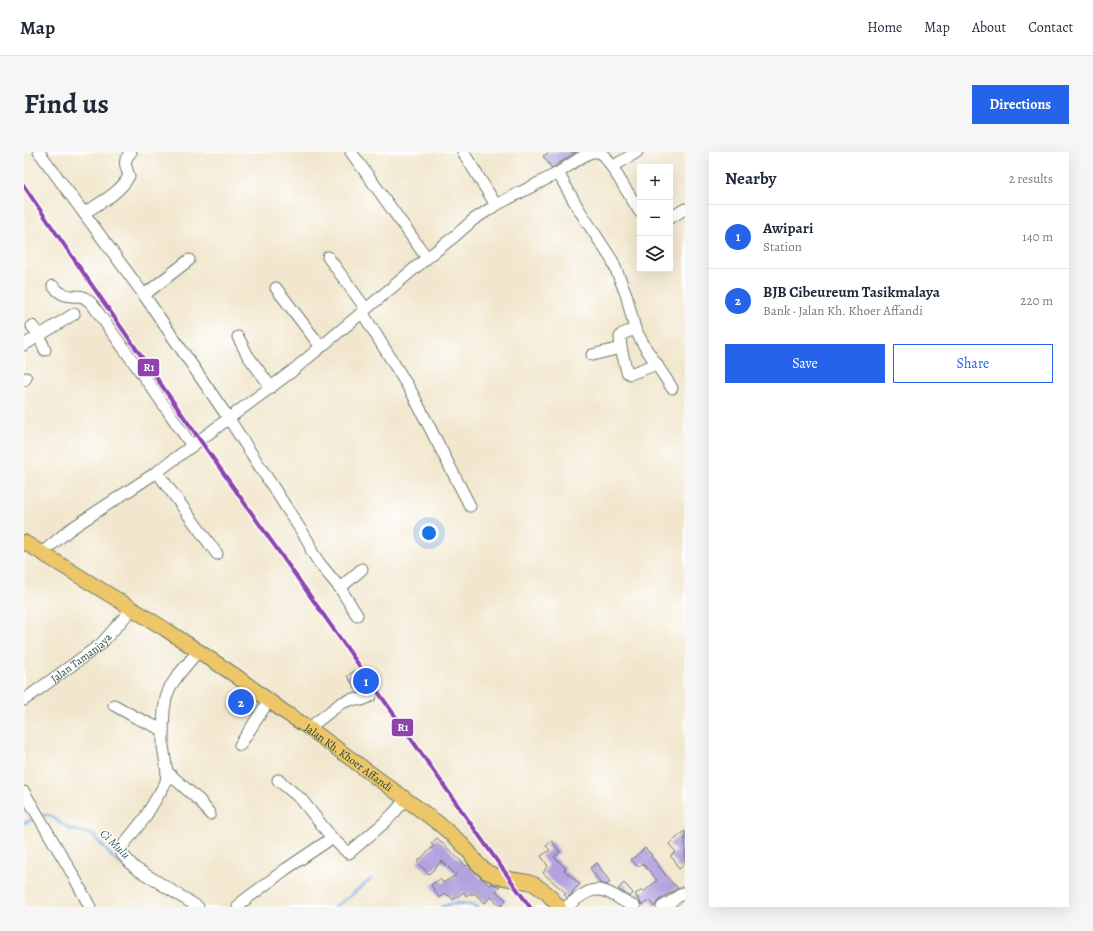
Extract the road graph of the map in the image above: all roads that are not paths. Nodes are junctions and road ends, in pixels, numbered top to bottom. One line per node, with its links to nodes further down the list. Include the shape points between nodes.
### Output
1 (39, 152): 13 (street)
2 (131, 152): 13 (street, via 125,162 129,176 126,181 114,193)
3 (351, 152): 16 (street)
4 (463, 152): 10 (street)
5 (598, 152): 7 (street); 8 (street, via 605,156)
6 (637, 152): 8 (street)
7 (582, 154): 9 (street)
8 (612, 167): 11 (street)
9 (558, 173): 10 (street); 23 (street, via 612,260 626,294)
10 (496, 205): 16 (street, via 473,220)
11 (637, 207)
12 (685, 209): 14 (street)
13 (84, 213): 20 (street)
14 (673, 216)
15 (328, 257): 21 (street)
16 (427, 258): 21 (street)
17 (190, 260): 20 (street)
18 (53, 286): 35 (street, via 60,293 82,296 92,304)
19 (276, 288): 27 (street)
20 (144, 294): 34 (street)
21 (364, 310): 27 (street); 37 (street, via 412,393)
22 (74, 314): 24 (street)
23 (635, 329): 28 (street, via 621,336); 31 (street)
24 (36, 331): 26 (street); 29 (street)
25 (238, 337): 32 (street, via 248,356)
26 (24, 345)
27 (321, 347): 32 (street)
28 (621, 348): 30 (street); 31 (street, via 630,374)
29 (45, 350)
30 (592, 355)
31 (657, 364): 33 (street)
32 (271, 387): 34 (street)
33 (672, 388)
34 (226, 421): 35 (street); 42 (street, via 308,542 320,564)
35 (194, 444): 36 (street)
36 (157, 472): 39 (street, via 69,530); 40 (street)
37 (470, 506)
38 (24, 542): 39 (main road)
39 (42, 553): 43 (main road)
40 (217, 554)
41 (362, 569): 42 (street)
42 (340, 588): 44 (street)
43 (132, 609): 45 (main road, Jalan Kh. Khoer Affandi); 47 (street, Jalan Tamanjaya, via 101,644)
44 (357, 614)
45 (199, 650): 48 (main road, Jalan Kh. Khoer Affandi); 51 (street, via 170,687)
46 (371, 696): 50 (street, via 340,703)
47 (24, 700)
48 (269, 700): 50 (main road, Jalan Kh. Khoer Affandi); 52 (street)
49 (114, 704): 51 (street)
50 (309, 728): 56 (main road, Jalan Kh. Khoer Affandi)
51 (162, 730): 53 (street)
52 (240, 745)
53 (167, 772): 57 (street, via 200,801); 61 (street, via 166,782 147,815 120,850 136,868)
54 (278, 780): 58 (street, via 301,800)
55 (24, 792): 60 (street)
56 (406, 799): 58 (street, via 384,823 349,853); 63 (main road, Jalan Kh. Khoer Affandi, via 451,834 487,872 498,877 534,884 548,894)
57 (210, 814)
58 (332, 838): 62 (street, via 286,869)
59 (683, 893): 66 (street)
60 (90, 907)
61 (198, 907)
62 (238, 907)
63 (559, 907)
64 (566, 907): 65 (street, via 594,889 607,891)
65 (635, 907)
66 (662, 907)

